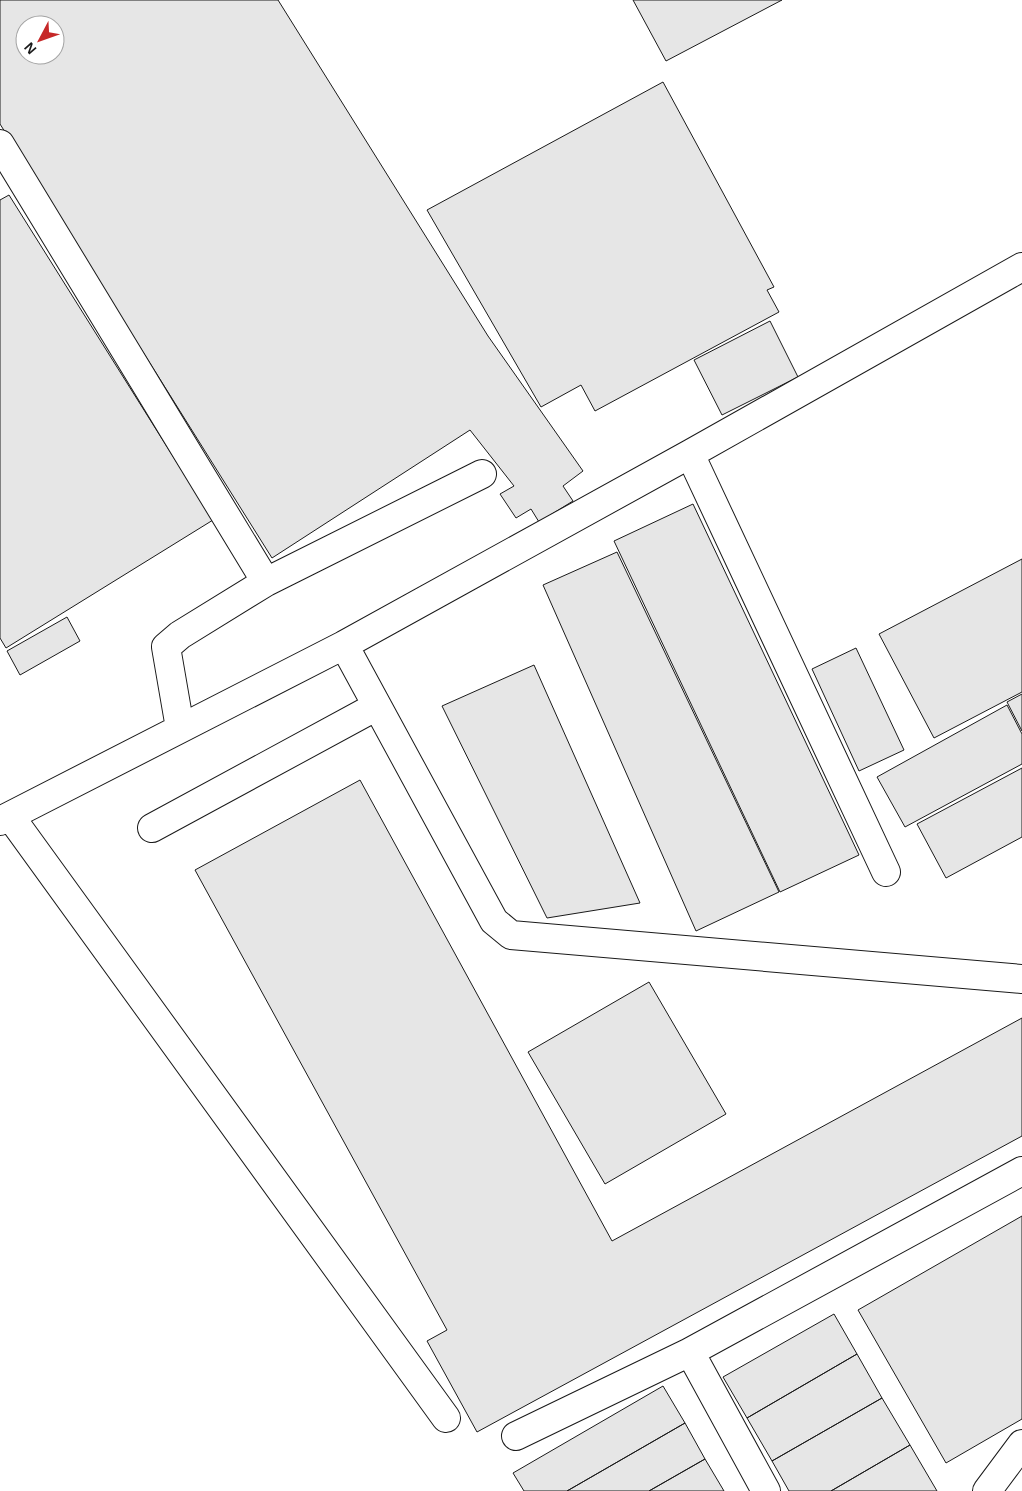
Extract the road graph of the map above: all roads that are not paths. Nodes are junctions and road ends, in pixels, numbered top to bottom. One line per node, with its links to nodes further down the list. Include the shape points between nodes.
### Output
1 (0, 144): 5 (street)
2 (1021, 272): 3 (street)
3 (690, 454): 6 (street); 11 (street)
4 (482, 474): 5 (street)
5 (266, 582): 8 (street, via 180,635 166,648)
6 (344, 644): 7 (street); 8 (street)
7 (377, 706): 10 (street); 12 (street, via 494,921 511,935)
8 (180, 728): 9 (street)
9 (5, 818): 15 (street)
10 (152, 828)
11 (886, 872)
12 (1022, 979)
13 (1022, 1171): 14 (street)
14 (690, 1352): 16 (street); 18 (street)
15 (446, 1418)
16 (516, 1436)
17 (1022, 1444): 19 (street)
18 (766, 1491)
19 (986, 1491)

